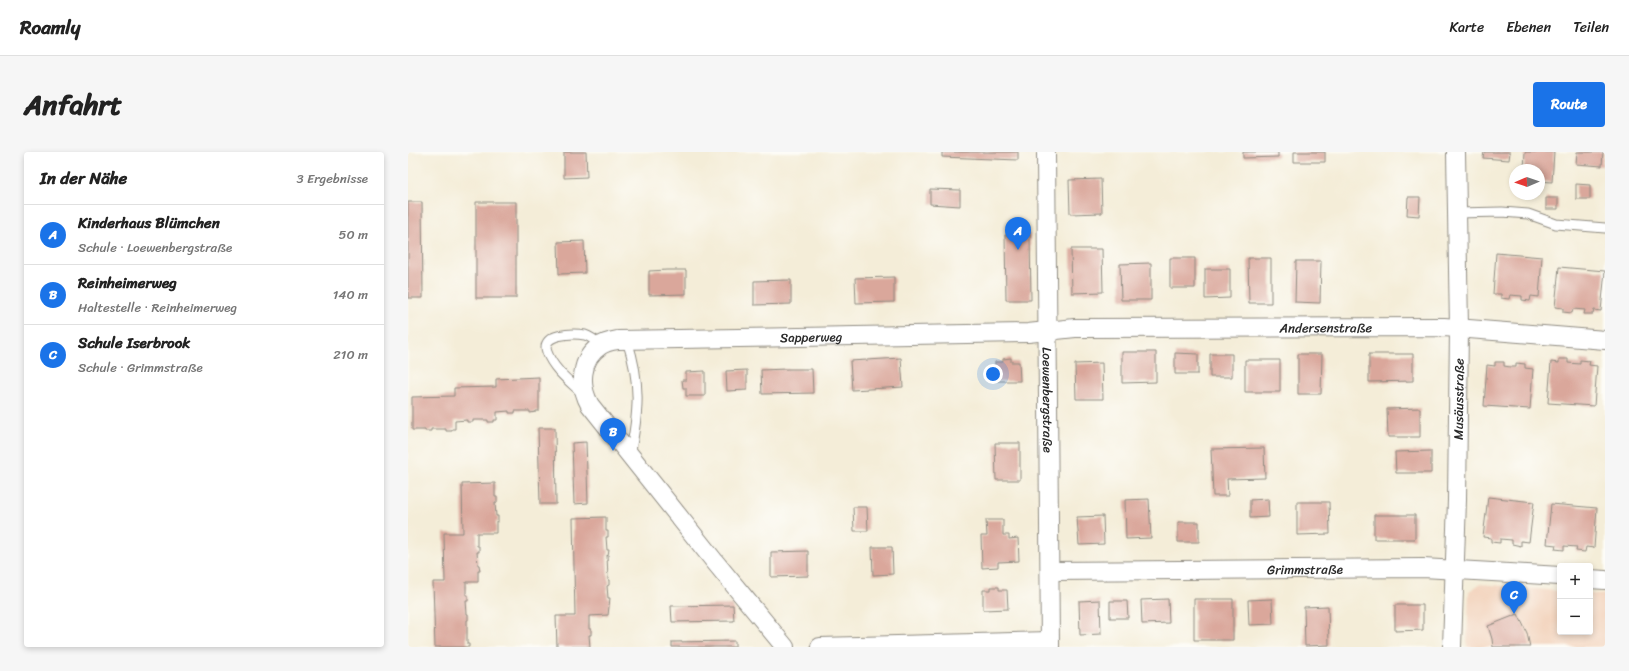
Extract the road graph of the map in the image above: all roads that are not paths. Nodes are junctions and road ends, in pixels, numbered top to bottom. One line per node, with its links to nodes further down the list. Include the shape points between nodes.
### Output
1 (1046, 152): 6 (street, Loewenbergstraße)
2 (1456, 152): 3 (street, Musäusstraße)
3 (1457, 213): 4 (lane, via 1528,214 1556,224); 5 (street, Musäusstraße)
4 (1605, 228)
5 (1459, 328): 6 (street, Andersenstraße, via 1083,328); 8 (street, Andersenstraße); 12 (street, Musäusstraße)
6 (1047, 331): 7 (street, Sapperweg); 13 (street, Loewenbergstraße)
7 (627, 340): 9 (street, Sapperweg); 11 (lane, via 634,361 637,383 635,430)
8 (1605, 340)
9 (601, 345): 10 (street, via 585,365 583,382); 10 (lane, via 587,336 576,334 555,337 546,344 547,352 560,373)
10 (586, 397): 11 (street)
11 (630, 454): 18 (street)
12 (1455, 569): 13 (street, Grimmstraße); 14 (street, Grimmstraße); 20 (street, Musäusstraße)
13 (1050, 571): 17 (street, Loewenbergstraße)
14 (1557, 576)
15 (1593, 579): 16 (street)
16 (1605, 580)
17 (1050, 644): 19 (street)
18 (785, 647)
19 (820, 647)
20 (1452, 647)

